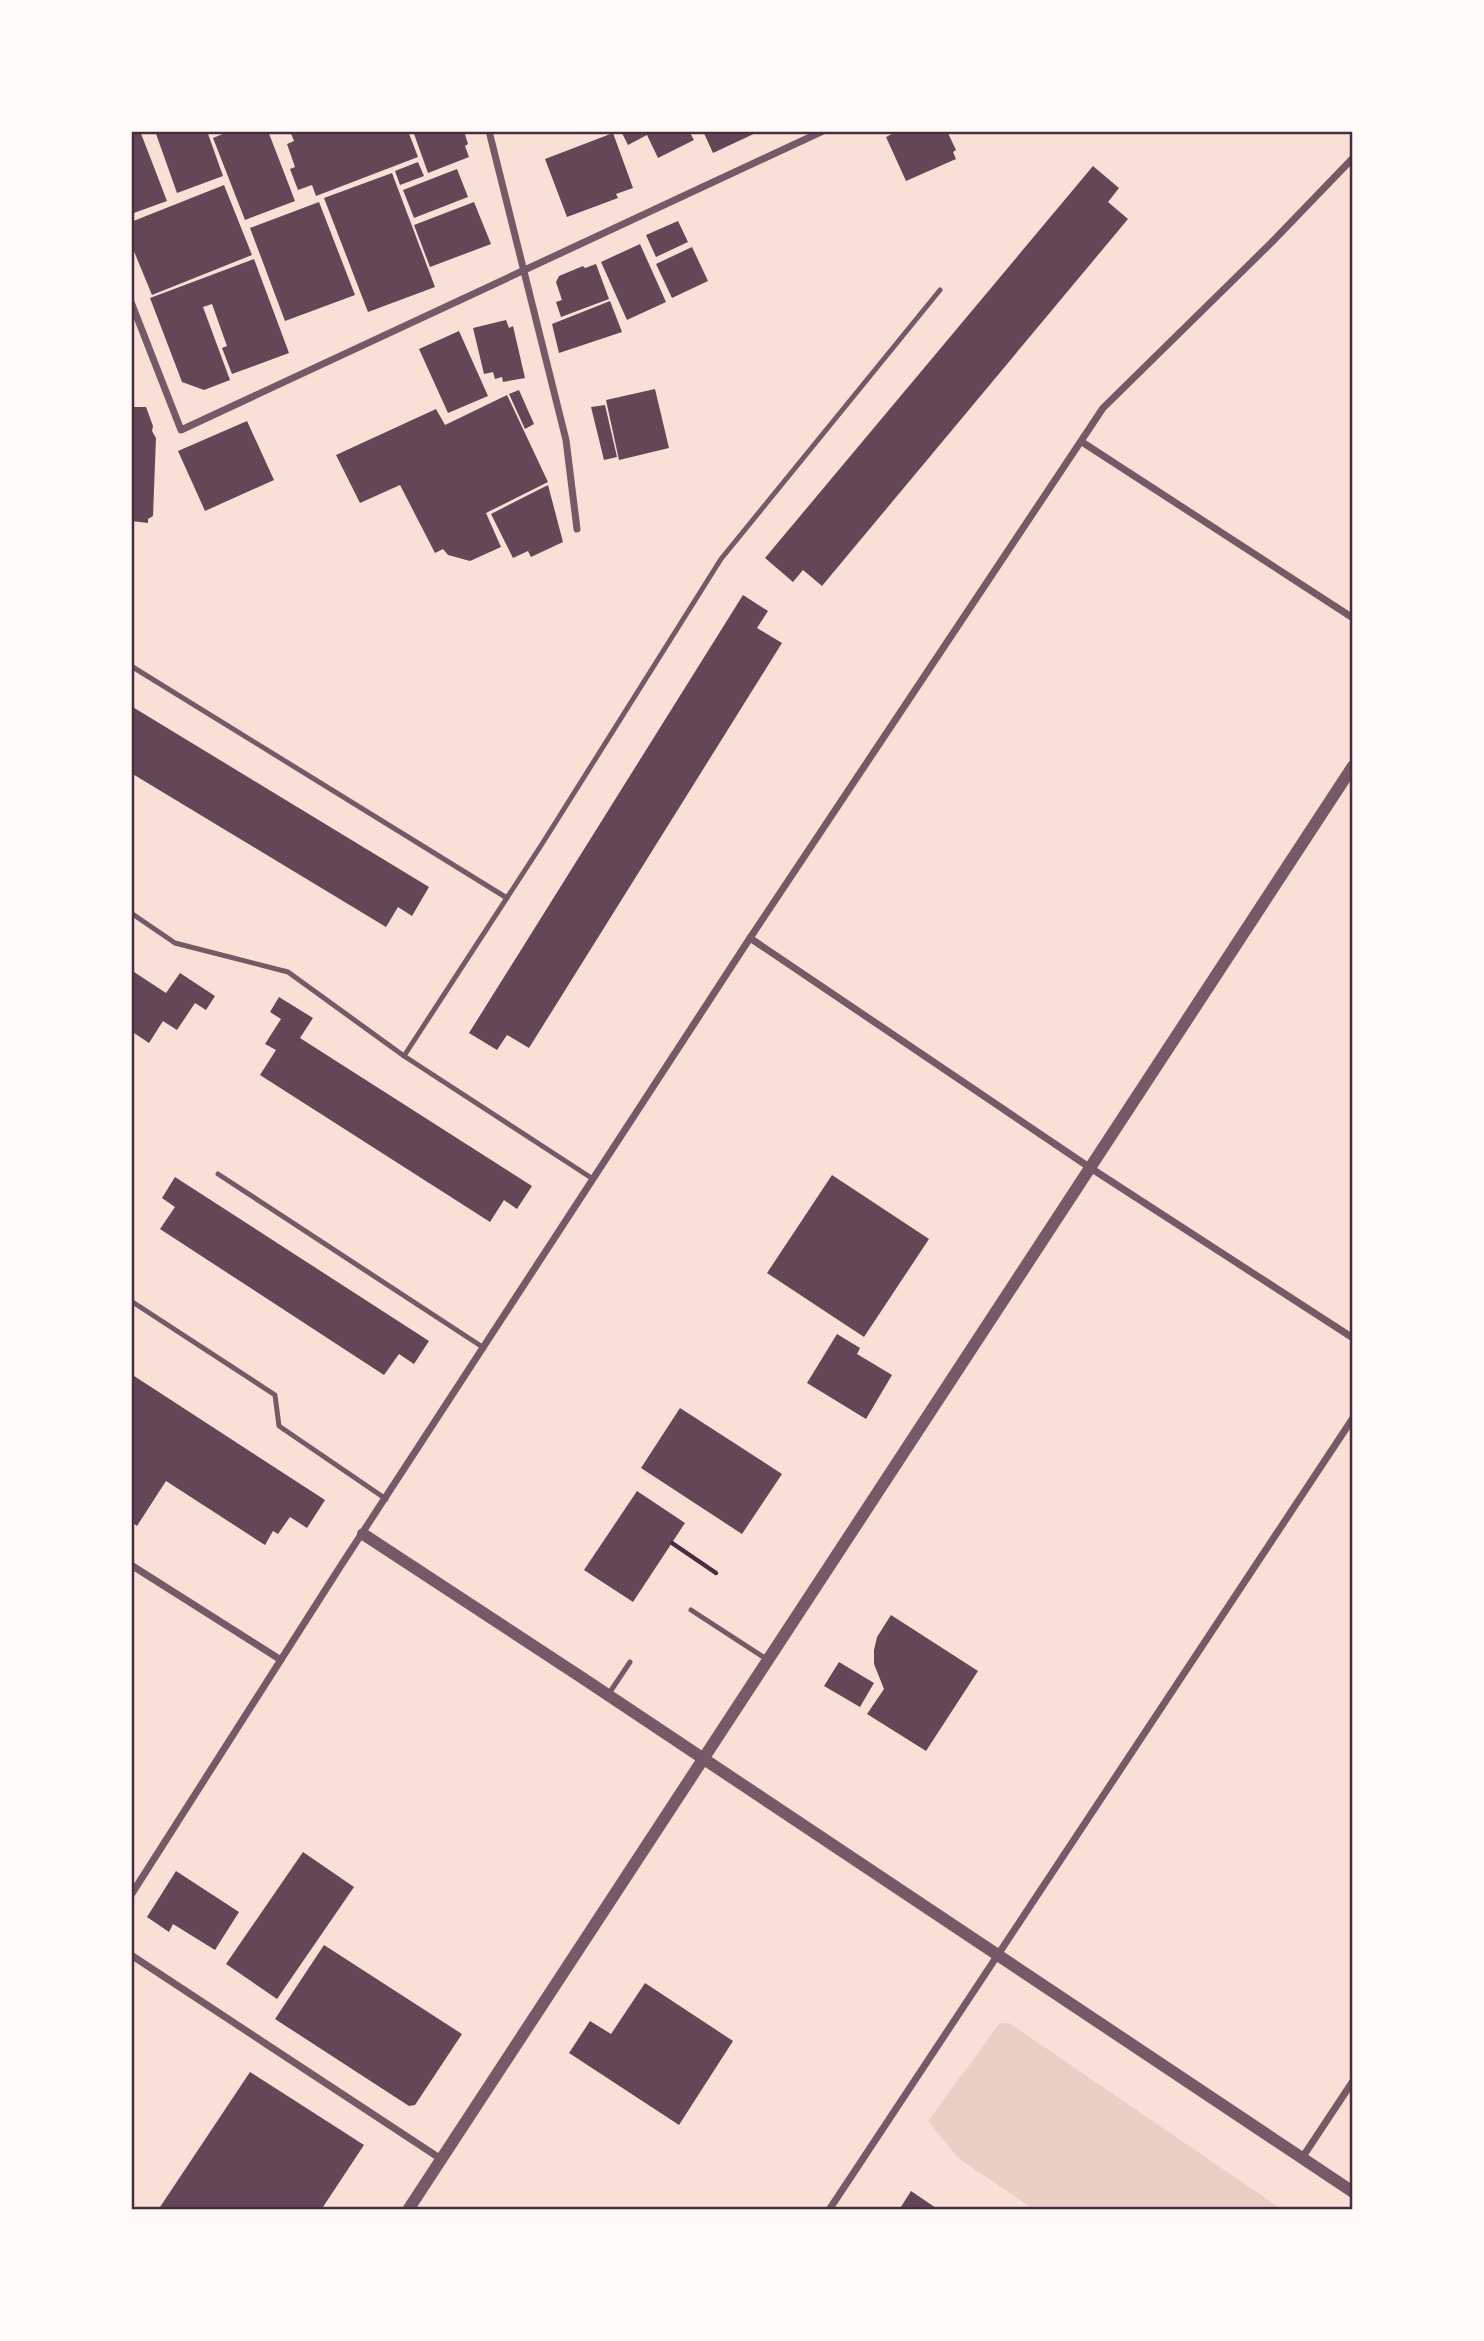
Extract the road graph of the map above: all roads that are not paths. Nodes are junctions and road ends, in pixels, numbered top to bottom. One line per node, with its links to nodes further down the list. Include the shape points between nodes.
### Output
1 (489, 131): 4 (street)
2 (823, 131): 4 (street)
3 (1353, 158): 7 (street, via 1103,408)
4 (524, 272): 6 (street, via 181,430); 8 (street, via 566,440)
5 (940, 290): 12 (lane, via 721,559)
6 (131, 302)
7 (1082, 442): 9 (street); 14 (street)
8 (577, 528)
9 (1353, 618)
10 (131, 666): 12 (lane)
11 (1353, 766): 16 (street)
12 (508, 898): 15 (lane)
13 (131, 913): 15 (lane, via 175,943 288,972)
14 (750, 938): 16 (street); 18 (street)
15 (404, 1056): 18 (lane)
16 (1089, 1167): 20 (street); 28 (street)
17 (218, 1174): 21 (lane)
18 (593, 1179): 21 (street)
19 (131, 1301): 23 (lane, via 275,1395 279,1426)
20 (1353, 1338)
21 (484, 1348): 23 (street)
22 (1353, 1418): 34 (street)
23 (386, 1499): 24 (street)
24 (363, 1534): 27 (street); 30 (street)
25 (131, 1565): 27 (street)
26 (691, 1610): 28 (lane)
27 (281, 1660): 32 (street)
28 (768, 1660): 31 (street)
29 (630, 1662): 30 (lane)
30 (608, 1695): 31 (street)
31 (702, 1759): 34 (street); 36 (street)
32 (131, 1895)
33 (131, 1955): 36 (street)
34 (997, 1955): 37 (street); 40 (street)
35 (1353, 2081): 37 (street)
36 (441, 2159): 39 (street)
37 (1302, 2159): 38 (street)
38 (1353, 2192)
39 (410, 2209)
40 (829, 2210)

